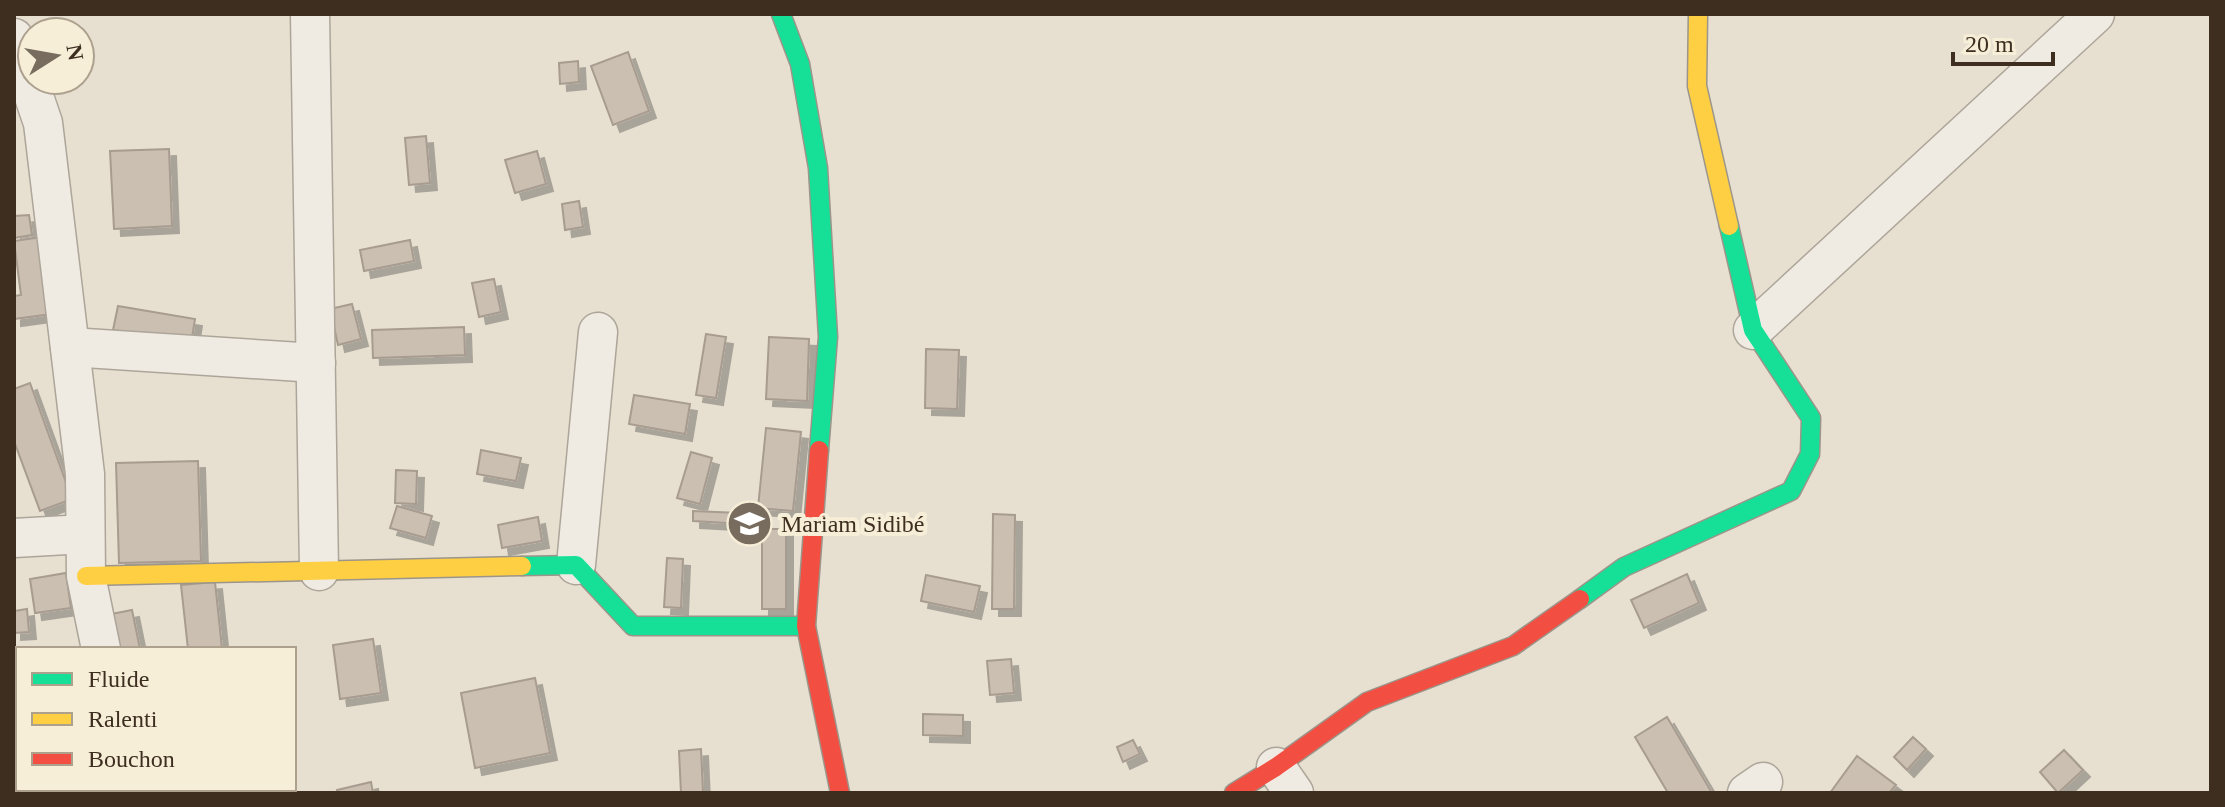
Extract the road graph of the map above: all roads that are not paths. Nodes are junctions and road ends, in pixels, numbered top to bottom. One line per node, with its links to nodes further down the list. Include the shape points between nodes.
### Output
1 (310, 14): 9 (street)
2 (781, 14): 15 (street, via 800,64 818,168 828,337)
3 (1698, 14): 6 (street, via 1697,86)
4 (2095, 14): 6 (street)
5 (14, 38): 8 (street, via 43,123)
6 (1753, 330): 17 (street, via 1811,418 1810,454 1791,491 1624,567 1513,646 1367,702)
7 (598, 332): 12 (street)
8 (70, 347): 9 (street); 10 (street, via 85,474)
9 (316, 363): 13 (street)
10 (85, 534): 11 (street); 14 (street)
11 (14, 538)
12 (576, 565): 13 (street); 15 (street, via 633,626)
13 (319, 571): 14 (street)
14 (86, 576): 16 (street)
15 (806, 626): 18 (street)
16 (101, 647)
17 (1285, 780): 19 (street)
18 (840, 793)
19 (1234, 793)

